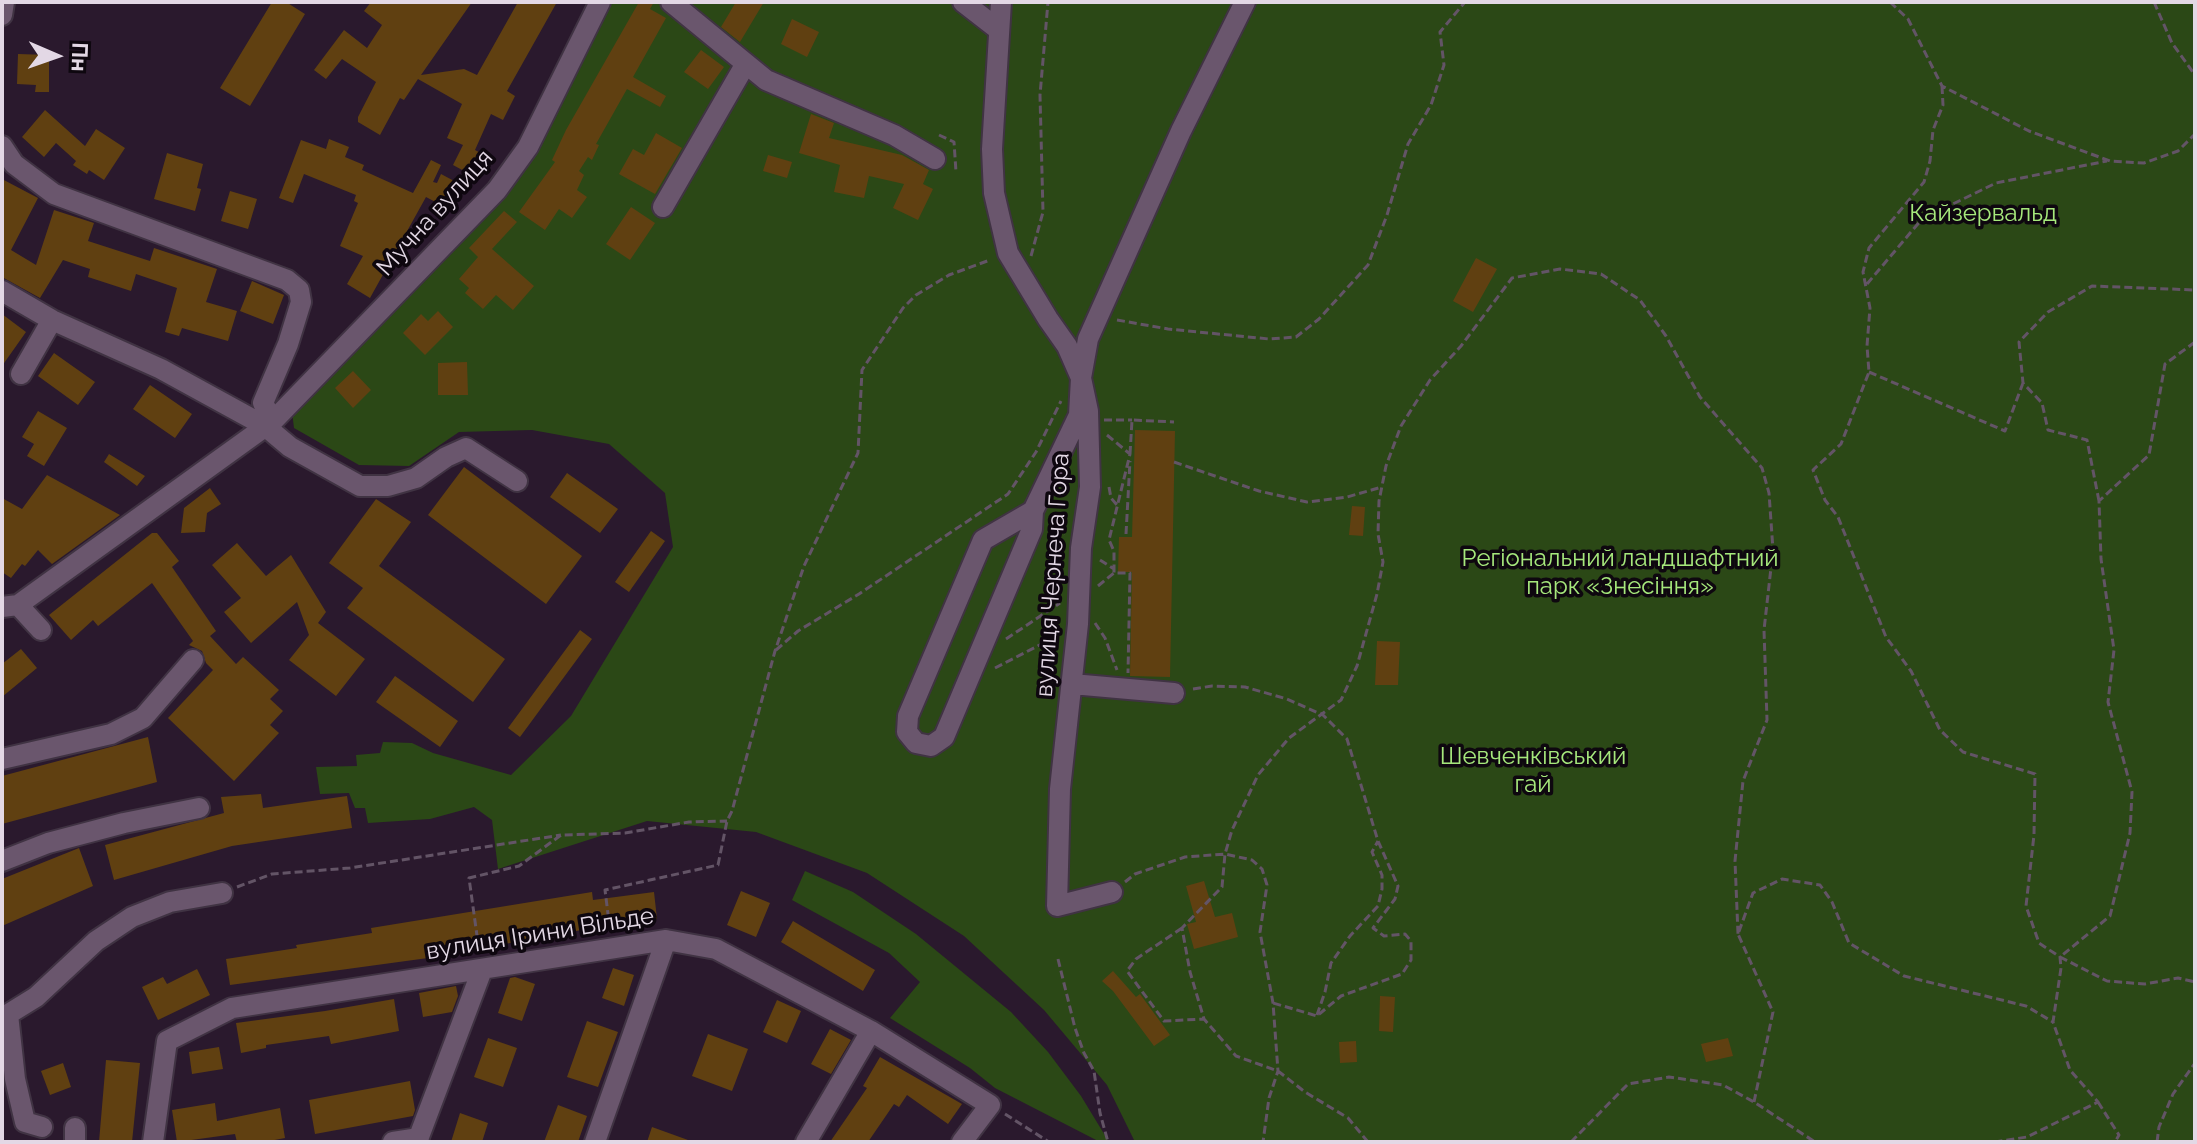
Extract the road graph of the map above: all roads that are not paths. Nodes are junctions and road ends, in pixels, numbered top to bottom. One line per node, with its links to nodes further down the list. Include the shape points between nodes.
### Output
1 (4, 2): 7 (street)
2 (600, 2): 17 (street, Мучна вулиця, via 528,147 497,190)
3 (671, 2): 9 (street)
4 (963, 2): 8 (street)
5 (1001, 2): 8 (street, вулиця Чернеча Гора)
6 (1245, 2): 16 (street, via 1098,316)
7 (2, 15)
8 (999, 30): 16 (street, вулиця Чернеча Гора, via 992,149 994,193 1008,253 1067,346)
9 (745, 65): 11 (street, via 766,80 894,135); 12 (street)
10 (2, 146): 17 (street, via 14,164 54,194 287,280 299,290 301,302 263,403)
11 (935, 159)
12 (663, 207)
13 (2, 291): 14 (street)
14 (52, 320): 15 (street); 17 (street)
15 (21, 374)
16 (1081, 378): 19 (street, via 1079,415); 23 (street, вулиця Чернеча Гора, via 1090,487)
17 (269, 424): 18 (street, via 290,447 360,486 416,478 466,448); 20 (street, Мучна вулиця)
18 (517, 481)
19 (1033, 511): 19 (street, via 983,540 908,716 907,732 916,743 931,746 944,737 1032,529)
20 (10, 606): 21 (street, Мучна вулиця)
21 (41, 630)
22 (193, 660): 25 (street, via 132,724 111,734)
23 (1072, 684): 24 (street); 28 (street, вулиця Чернеча Гора, via 1060,789 1057,906)
24 (1174, 693)
25 (2, 759)
26 (199, 808): 27 (street, via 48,843)
27 (2, 861)
28 (1112, 892)
29 (222, 893): 32 (street, via 170,902 132,917 96,941 36,997)
30 (666, 940): 31 (street, вулиця Ірини Вільде); 33 (street, вулиця Ірини Вільде, via 716,949); 38 (street)
31 (482, 970): 35 (street); 36 (street, вулиця Ірини Вільде, via 232,1008 167,1041)
32 (5, 1016): 34 (street, via 25,1122)
33 (871, 1031): 39 (street); 40 (street, вулиця Ірини Вільде, via 990,1105)
34 (42, 1127)
35 (418, 1140): 37 (street)
36 (153, 1142)
37 (393, 1142)
38 (595, 1142)
39 (806, 1142)
40 (962, 1142)

